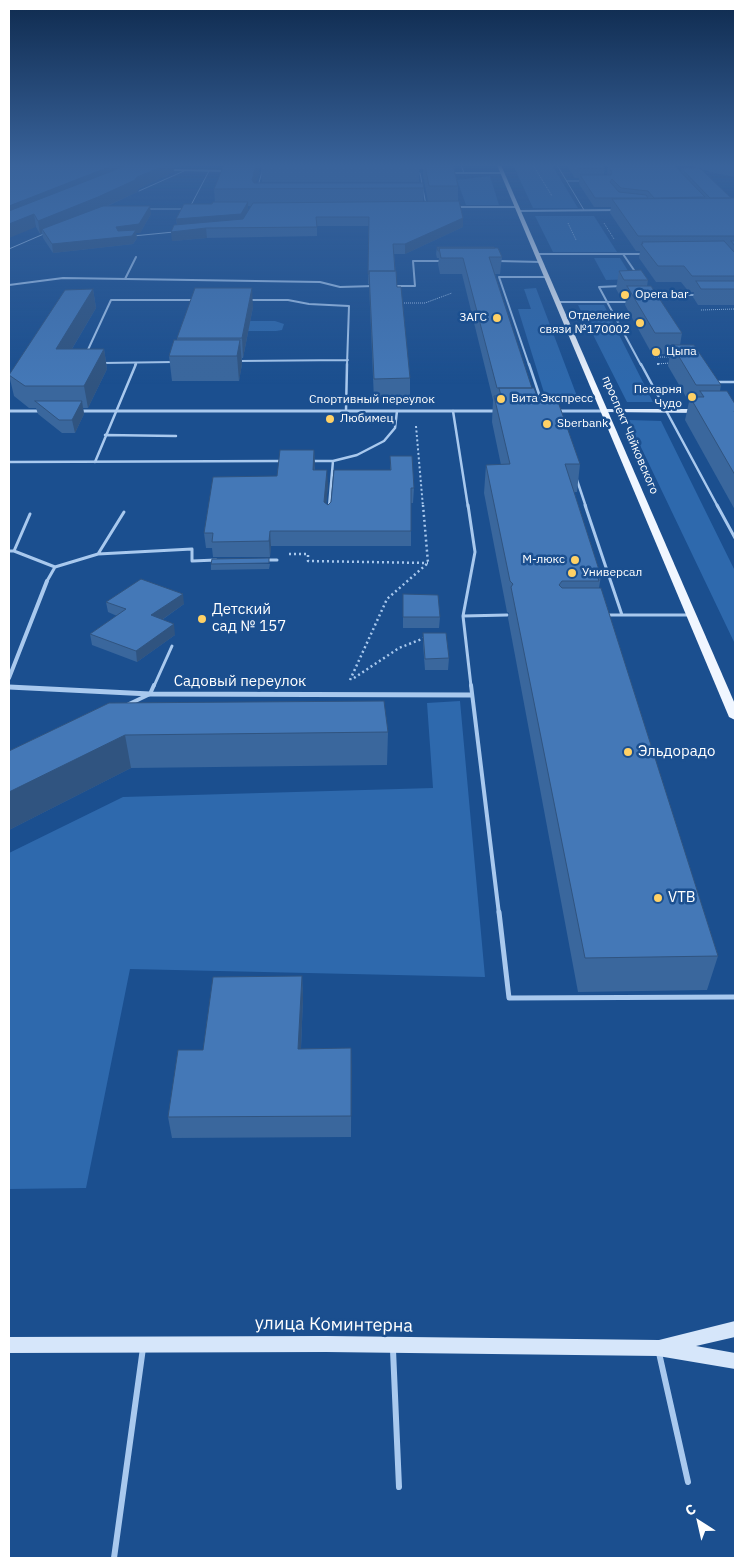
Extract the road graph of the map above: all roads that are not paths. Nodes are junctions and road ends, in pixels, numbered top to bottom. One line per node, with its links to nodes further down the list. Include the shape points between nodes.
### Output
1 (34, 238): 3 (lane)
2 (530, 238): 7 (main road, проспект Чайковского)
3 (9, 248)
4 (623, 254): 5 (lane); 7 (lane); 11 (lane)
5 (643, 254)
6 (136, 257): 12 (lane)
7 (539, 258): 9 (lane); 10 (main road, проспект Чайковского)
8 (451, 261): 15 (lane, via 413,261 415,286)
9 (498, 261)
10 (547, 277): 20 (main road, проспект Чайковского); 32 (lane, via 499,277)
11 (639, 278)
12 (125, 279): 13 (lane, via 63,278); 14 (lane)
13 (9, 285)
14 (377, 286)
15 (387, 286)
16 (625, 286): 21 (lane, via 599,287)
17 (707, 294): 23 (lane, via 650,295)
18 (199, 300): 24 (lane, via 111,300)
19 (248, 300): 25 (lane, via 349,306)
20 (558, 302): 21 (lane); 43 (main road, проспект Чайковского)
21 (608, 302): 22 (lane); 44 (lane)
22 (629, 302)
23 (654, 302)
24 (86, 354)
25 (348, 360): 27 (lane); 38 (lane)
26 (174, 362): 29 (lane)
27 (232, 362)
28 (100, 363): 29 (lane)
29 (136, 363): 37 (lane)
30 (715, 382): 31 (lane)
31 (735, 382)
32 (542, 402)
33 (704, 410): 44 (main road)
34 (9, 411): 35 (street)
35 (48, 411)
36 (77, 411): 37 (street, Спортивный переулок)
37 (115, 411): 38 (street, Спортивный переулок); 45 (lane)
38 (346, 411): 39 (street, Спортивный переулок)
39 (397, 411): 40 (street, Спортивный переулок); 49 (lane, via 395,428 384,441)
40 (453, 411): 41 (street, Спортивный переулок); 71 (lane, via 475,552)
41 (507, 411)
42 (554, 411): 43 (street)
43 (604, 411): 44 (main road); 70 (main road, проспект Чайковского)
44 (666, 411): 56 (lane)
45 (106, 436): 46 (lane); 51 (lane)
46 (176, 436)
47 (283, 461): 51 (lane)
48 (303, 461): 49 (lane)
49 (332, 461): 55 (lane)
50 (9, 462): 51 (lane)
51 (95, 462)
52 (576, 476): 69 (lane)
53 (124, 512): 61 (lane)
54 (30, 514): 60 (lane)
55 (328, 517)
56 (729, 526): 57 (lane); 58 (lane)
57 (735, 526)
58 (735, 538)
59 (9, 551): 60 (lane)
60 (14, 551): 65 (lane)
61 (98, 554): 62 (lane, via 192,549 192,561); 65 (lane)
62 (220, 560)
63 (258, 560): 64 (lane)
64 (277, 560)
65 (55, 566): 66 (lane)
66 (47, 580): 73 (street)
67 (508, 615): 71 (lane)
68 (603, 615): 69 (lane)
69 (622, 615): 70 (lane)
70 (693, 615): 78 (main road, проспект Чайковского)
71 (463, 616): 76 (lane)
72 (172, 646): 75 (lane)
73 (9, 678)
74 (9, 687): 75 (street, Садовый переулок)
75 (150, 694): 76 (street, Садовый переулок); 77 (lane)
76 (471, 696): 79 (lane, via 509,998)
77 (125, 706)
78 (735, 717)
79 (735, 997)
80 (735, 1329): 84 (main road, улица Коминтерна)
81 (144, 1344): 82 (main road, улица Коминтерна); 83 (main road, улица Коминтерна); 88 (lane)
82 (9, 1345)
83 (393, 1345): 84 (main road, улица Коминтерна); 87 (lane)
84 (658, 1348): 85 (main road, улица Коминтерна); 86 (lane)
85 (735, 1361)
86 (688, 1482)
87 (399, 1487)
88 (114, 1558)

